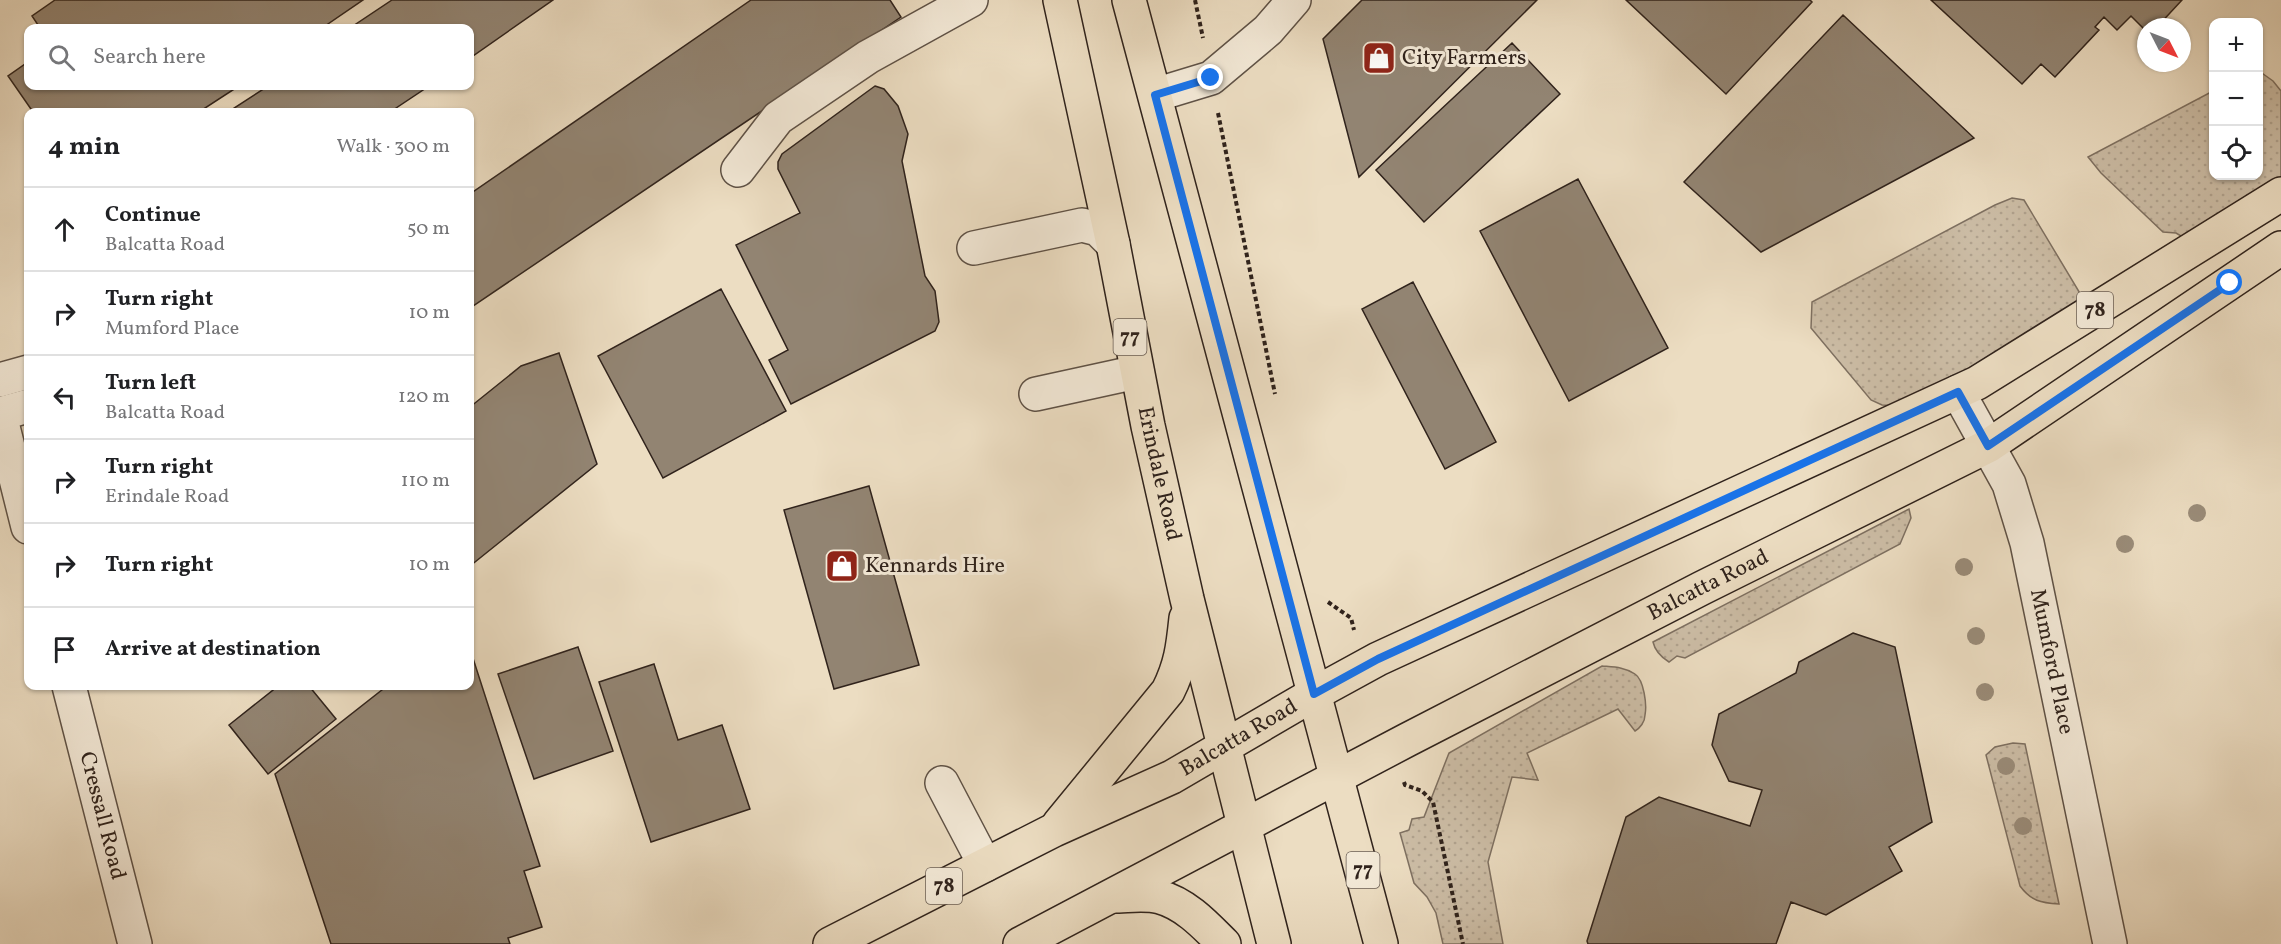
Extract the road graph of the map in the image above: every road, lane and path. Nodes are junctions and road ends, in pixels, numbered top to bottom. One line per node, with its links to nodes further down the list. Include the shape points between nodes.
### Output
1 (971, 0): 8 (street, via 868,57 778,118)
2 (1130, 0): 7 (main road, 77)
3 (1195, 0): 6 (path)
4 (1294, 0): 6 (street, via 1268,30)
5 (1062, 4): 10 (main road, Erindale Road / 77)
6 (1211, 78): 7 (street); 18 (path)
7 (1155, 95): 27 (main road, 77)
8 (738, 170)
9 (2281, 194): 16 (main road, Balcatta Road / 78)
10 (1113, 244): 11 (street, via 1098,230 1082,225); 13 (main road, Erindale Road / 77)
11 (974, 248)
12 (2281, 248): 21 (main road, Balcatta Road)
13 (1137, 372): 17 (street); 24 (main road, Erindale Road / 77)
14 (24, 373): 15 (street)
15 (0, 380)
16 (1958, 392): 21 (street, Mumford Place); 27 (main road, Balcatta Road / 78, via 1378,659)
17 (1036, 394)
18 (1276, 396)
19 (24, 407): 20 (street)
20 (0, 414): 22 (street)
21 (1988, 446): 29 (main road, Balcatta Road); 43 (street, Mumford Place, via 2009,484 2027,543)
22 (24, 511)
23 (1322, 596): 25 (path)
24 (1187, 599): 28 (main road, Erindale Road / 77); 33 (main road, via 1182,655 1168,691)
25 (1351, 618)
26 (70, 690): 36 (street, Cressall Road)
27 (1314, 694): 28 (main road, Balcatta Road / 78); 29 (main road, 77)
28 (1224, 747): 32 (main road, Erindale Road / 77); 33 (main road, Balcatta Road / 78, via 1172,777)
29 (1336, 777): 32 (main road, Balcatta Road); 41 (main road, 77)
30 (942, 783): 34 (street)
31 (1405, 785): 42 (path, via 1422,791 1433,802)
32 (1244, 826): 35 (main road, Balcatta Road); 40 (main road, Erindale Road / 77)
33 (1054, 830): 34 (main road, Balcatta Road / 78)
34 (985, 866): 37 (main road, Balcatta Road / 78)
35 (1112, 896): 38 (main road, Balcatta Road); 39 (main road, via 1158,896 1168,900 1201,921)
36 (135, 944)
37 (830, 944)
38 (1020, 944)
39 (1224, 944)
40 (1274, 944)
41 (1381, 944)
42 (1463, 944)
43 (2110, 944)

